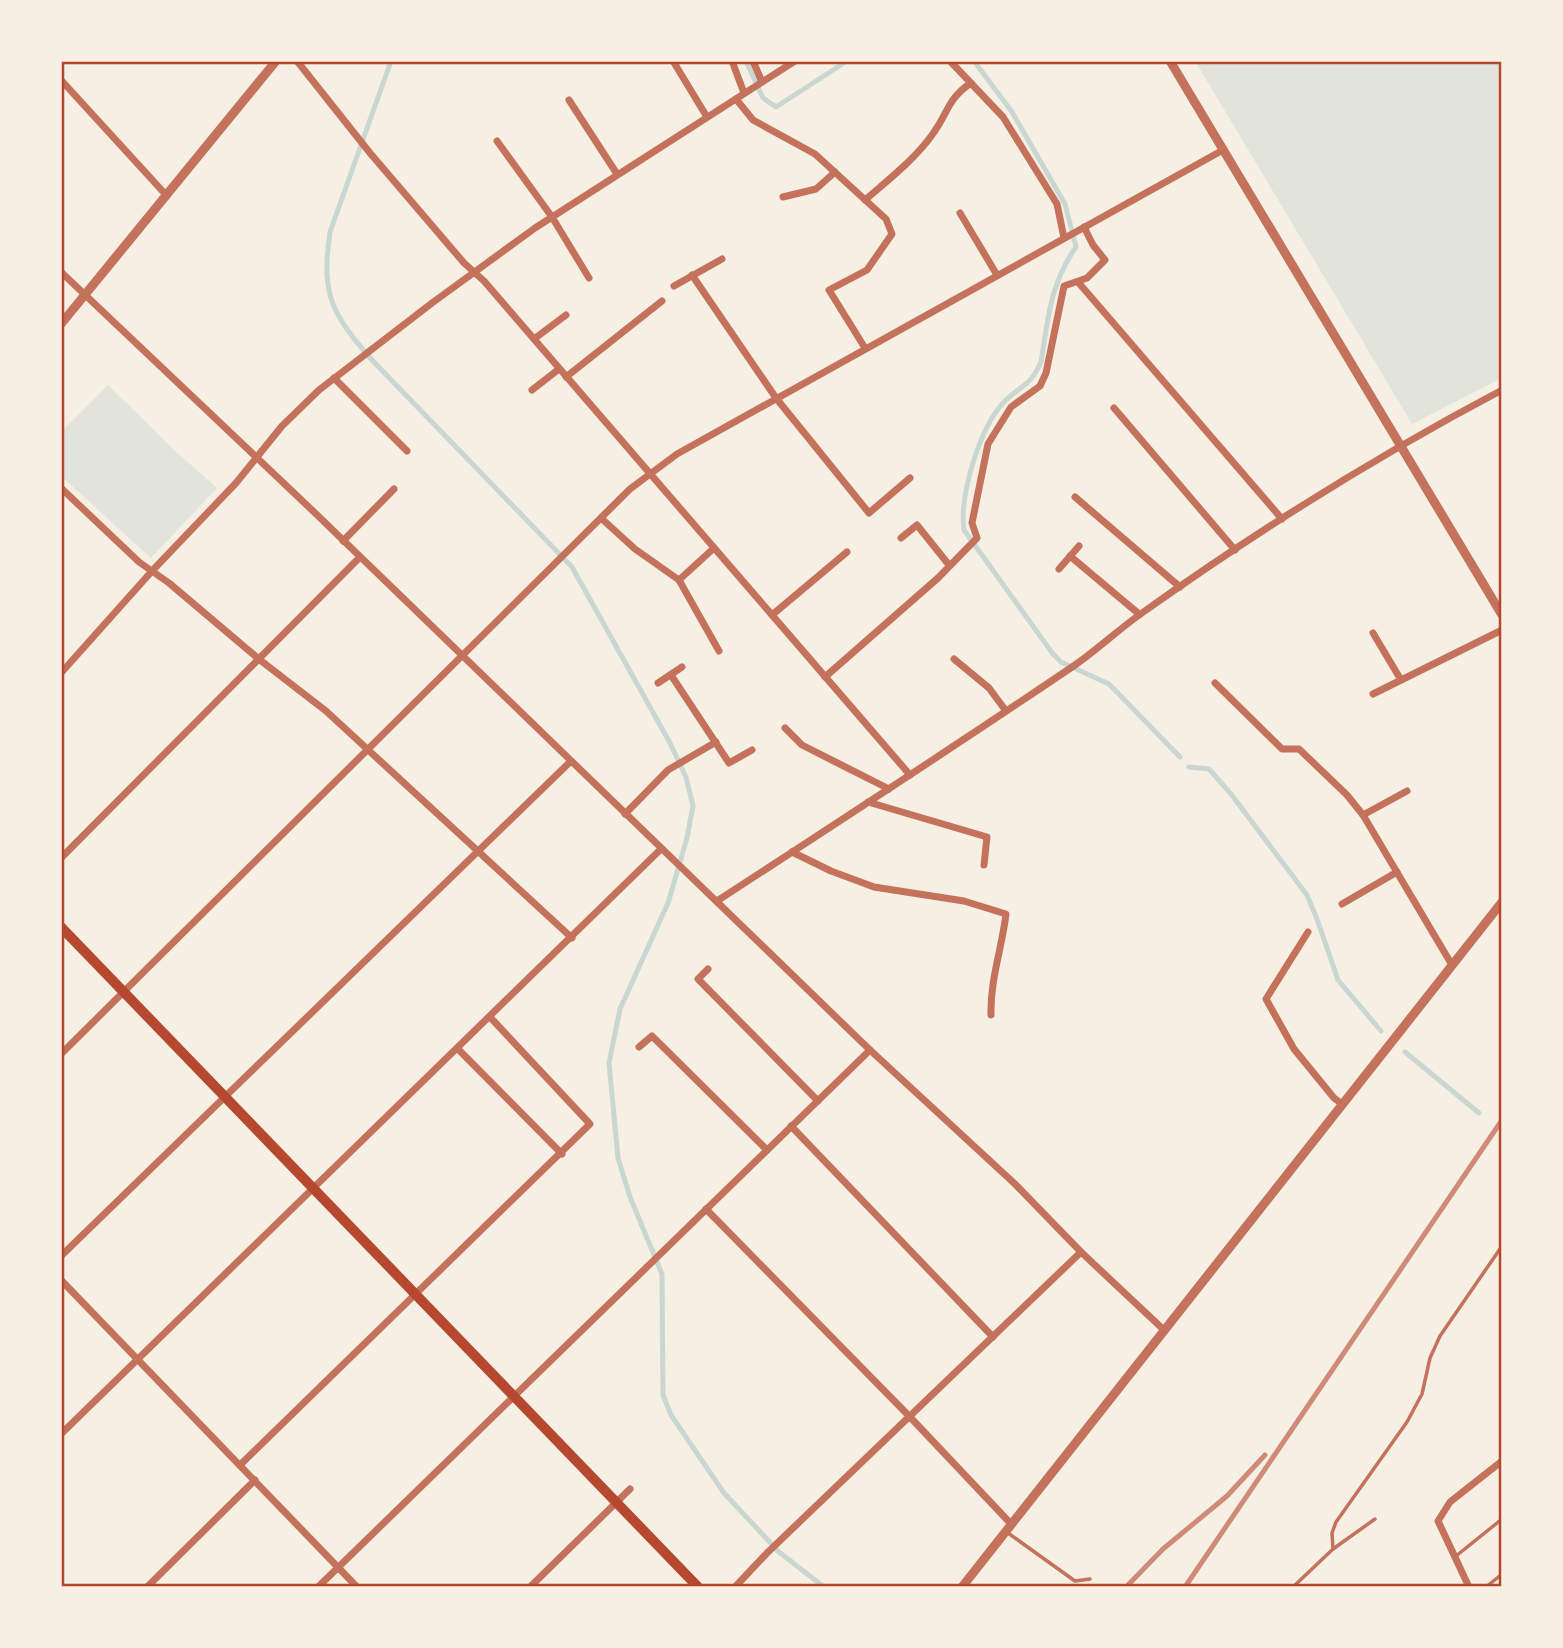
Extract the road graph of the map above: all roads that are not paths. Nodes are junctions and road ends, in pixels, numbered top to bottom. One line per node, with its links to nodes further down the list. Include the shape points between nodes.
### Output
1 (276, 61): 20 (street)
2 (297, 61): 29 (street)
3 (673, 61): 15 (street)
4 (732, 61): 12 (street)
5 (753, 61): 10 (street)
6 (795, 61): 10 (street)
7 (950, 61): 11 (street)
8 (1170, 61): 17 (street)
9 (61, 80): 20 (street)
10 (762, 83): 12 (street)
11 (971, 83): 22 (street, via 956,93 915,156); 26 (street, via 1003,117 1057,204)
12 (746, 92): 13 (street)
13 (736, 99): 15 (street); 18 (street, via 753,120 815,154)
14 (569, 100): 19 (street)
15 (707, 117): 19 (street)
16 (498, 141): 24 (street)
17 (1223, 150): 25 (street); 48 (street)
18 (835, 172): 21 (street, via 816,189); 22 (street)
19 (617, 174): 24 (street)
20 (167, 195): 35 (street)
21 (783, 197)
22 (865, 200): 40 (street, via 886,219 891,234 867,270 829,290)
23 (960, 213): 31 (street)
24 (552, 217): 29 (street); 32 (street)
25 (1084, 227): 26 (street); 33 (street, via 1105,260)
26 (1064, 238): 31 (street)
27 (722, 259): 30 (street)
28 (61, 272): 35 (street)
29 (474, 272): 39 (street); 43 (street)
30 (692, 275): 34 (street); 46 (street)
31 (997, 275): 40 (street)
32 (589, 278)
33 (1078, 282): 57 (street); 66 (street, via 1063,286 1040,386 1011,407 988,444 972,523 973,541)
34 (674, 286)
35 (86, 295): 38 (street); 50 (street)
36 (662, 301): 42 (street)
37 (566, 314): 39 (street)
38 (61, 324)
39 (534, 339): 41 (street)
40 (865, 348): 46 (street)
41 (559, 369): 42 (street); 44 (street)
42 (566, 377): 51 (street)
43 (334, 379): 49 (street); 50 (street, via 282,426)
44 (532, 390)
45 (1502, 390): 48 (street)
46 (776, 398): 51 (street); 52 (street, via 869,513)
47 (1114, 408): 62 (street)
48 (1400, 445): 57 (street); 73 (street)
49 (407, 451)
50 (256, 459): 59 (street); 68 (street)
51 (649, 474): 56 (street); 61 (street)
52 (910, 478)
53 (61, 488): 68 (street)
54 (394, 489): 59 (street)
55 (1074, 497): 70 (street)
56 (601, 518): 69 (street); 77 (street)
57 (1282, 519): 62 (street)
58 (901, 538): 66 (street, via 917,525)
59 (343, 541): 65 (street)
60 (1079, 546): 64 (street)
61 (714, 548): 69 (street); 72 (street)
62 (1235, 550): 70 (street)
63 (847, 552): 72 (street)
64 (1070, 556): 67 (street); 71 (street)
65 (360, 557): 77 (street); 80 (street)
66 (949, 565): 85 (street)
67 (1059, 569)
68 (152, 571): 80 (street); 81 (street)
69 (679, 580): 76 (street)
70 (1180, 587): 71 (street)
71 (1139, 614): 90 (street)
72 (772, 615): 85 (street)
73 (1502, 615)
74 (1502, 630): 86 (street)
75 (1373, 633): 86 (street)
76 (719, 651)
77 (461, 657): 93 (street); 95 (street)
78 (61, 658): 81 (street)
79 (954, 659): 90 (street, via 989,688)
80 (260, 660): 93 (street); 105 (street)
81 (68, 665): 83 (street)
82 (682, 667): 84 (street)
83 (61, 673)
84 (671, 675): 87 (street); 92 (street)
85 (825, 677): 96 (street)
86 (1401, 680): 89 (street)
87 (658, 683)
88 (1215, 683): 101 (street, via 1282,749 1299,749)
89 (1373, 694)
90 (1006, 711): 96 (street)
91 (785, 728): 97 (street, via 802,745)
92 (716, 742): 94 (street, via 729,763); 100 (street, via 668,770)
93 (368, 749): 103 (street); 116 (street)
94 (752, 750)
95 (570, 762): 100 (street); 103 (street)
96 (910, 775): 97 (street)
97 (889, 789): 99 (street)
98 (1408, 791): 101 (street)
99 (868, 802): 104 (street); 106 (street, via 987,837)
100 (625, 814): 102 (street)
101 (1363, 815): 107 (street)
102 (661, 849): 108 (street); 113 (street)
103 (477, 851): 113 (street); 123 (street)
104 (793, 852): 108 (street); 117 (street, via 874,887 964,901 1006,914)
105 (61, 858)
106 (984, 865)
107 (1398, 872): 110 (street); 114 (street)
108 (717, 901): 121 (street)
109 (1502, 902): 114 (street)
110 (1342, 904)
111 (61, 927): 116 (main road)
112 (1308, 932): 125 (street, via 1266,999 1294,1048)
113 (572, 938): 118 (street)
114 (1452, 965): 125 (street)
115 (708, 970): 124 (street, via 698,979)
116 (124, 992): 122 (street); 123 (main road)
117 (991, 1015)
118 (490, 1017): 120 (street); 128 (street, via 590,1124)
119 (639, 1047): 127 (street, via 652,1036)
120 (458, 1049): 128 (street); 129 (street)
121 (870, 1050): 124 (street); 132 (street)
122 (61, 1054)
123 (226, 1097): 129 (main road); 133 (street)
124 (818, 1101): 126 (street)
125 (1342, 1104): 136 (street)
126 (792, 1126): 127 (street); 137 (street)
127 (767, 1150): 130 (street)
128 (562, 1154): 135 (street)
129 (314, 1188): 135 (main road); 138 (street)
130 (706, 1209): 139 (street); 140 (street)
131 (1502, 1245): 150 (lane, via 1440,1336 1408,1422 1336,1522)
132 (1081, 1252): 136 (street); 137 (street)
133 (61, 1256)
134 (61, 1280): 138 (street)
135 (416, 1294): 139 (main road); 143 (street)
136 (1164, 1330): 149 (street)
137 (993, 1337): 140 (street)
138 (137, 1359): 141 (street); 143 (street)
139 (513, 1395): 146 (main road); 152 (street)
140 (910, 1417): 149 (street); 160 (street)
141 (61, 1434)
142 (1502, 1461): 151 (street, via 1450,1502 1438,1521)
143 (240, 1465): 144 (street)
144 (255, 1480): 152 (street); 155 (street)
145 (630, 1489): 146 (street)
146 (616, 1502): 158 (street); 159 (main road)
147 (1375, 1519): 150 (lane)
148 (1502, 1519): 151 (lane)
149 (1009, 1528): 154 (lane, via 1075,1581); 161 (street)
150 (1333, 1549): 162 (lane)
151 (1455, 1557): 163 (street)
152 (339, 1567): 156 (street); 157 (street)
153 (1502, 1574): 164 (lane)
154 (1090, 1579)
155 (147, 1587)
156 (318, 1587)
157 (358, 1587)
158 (530, 1587)
159 (698, 1587)
160 (735, 1587)
161 (962, 1587)
162 (1293, 1587)
163 (1469, 1587)
164 (1486, 1587)

